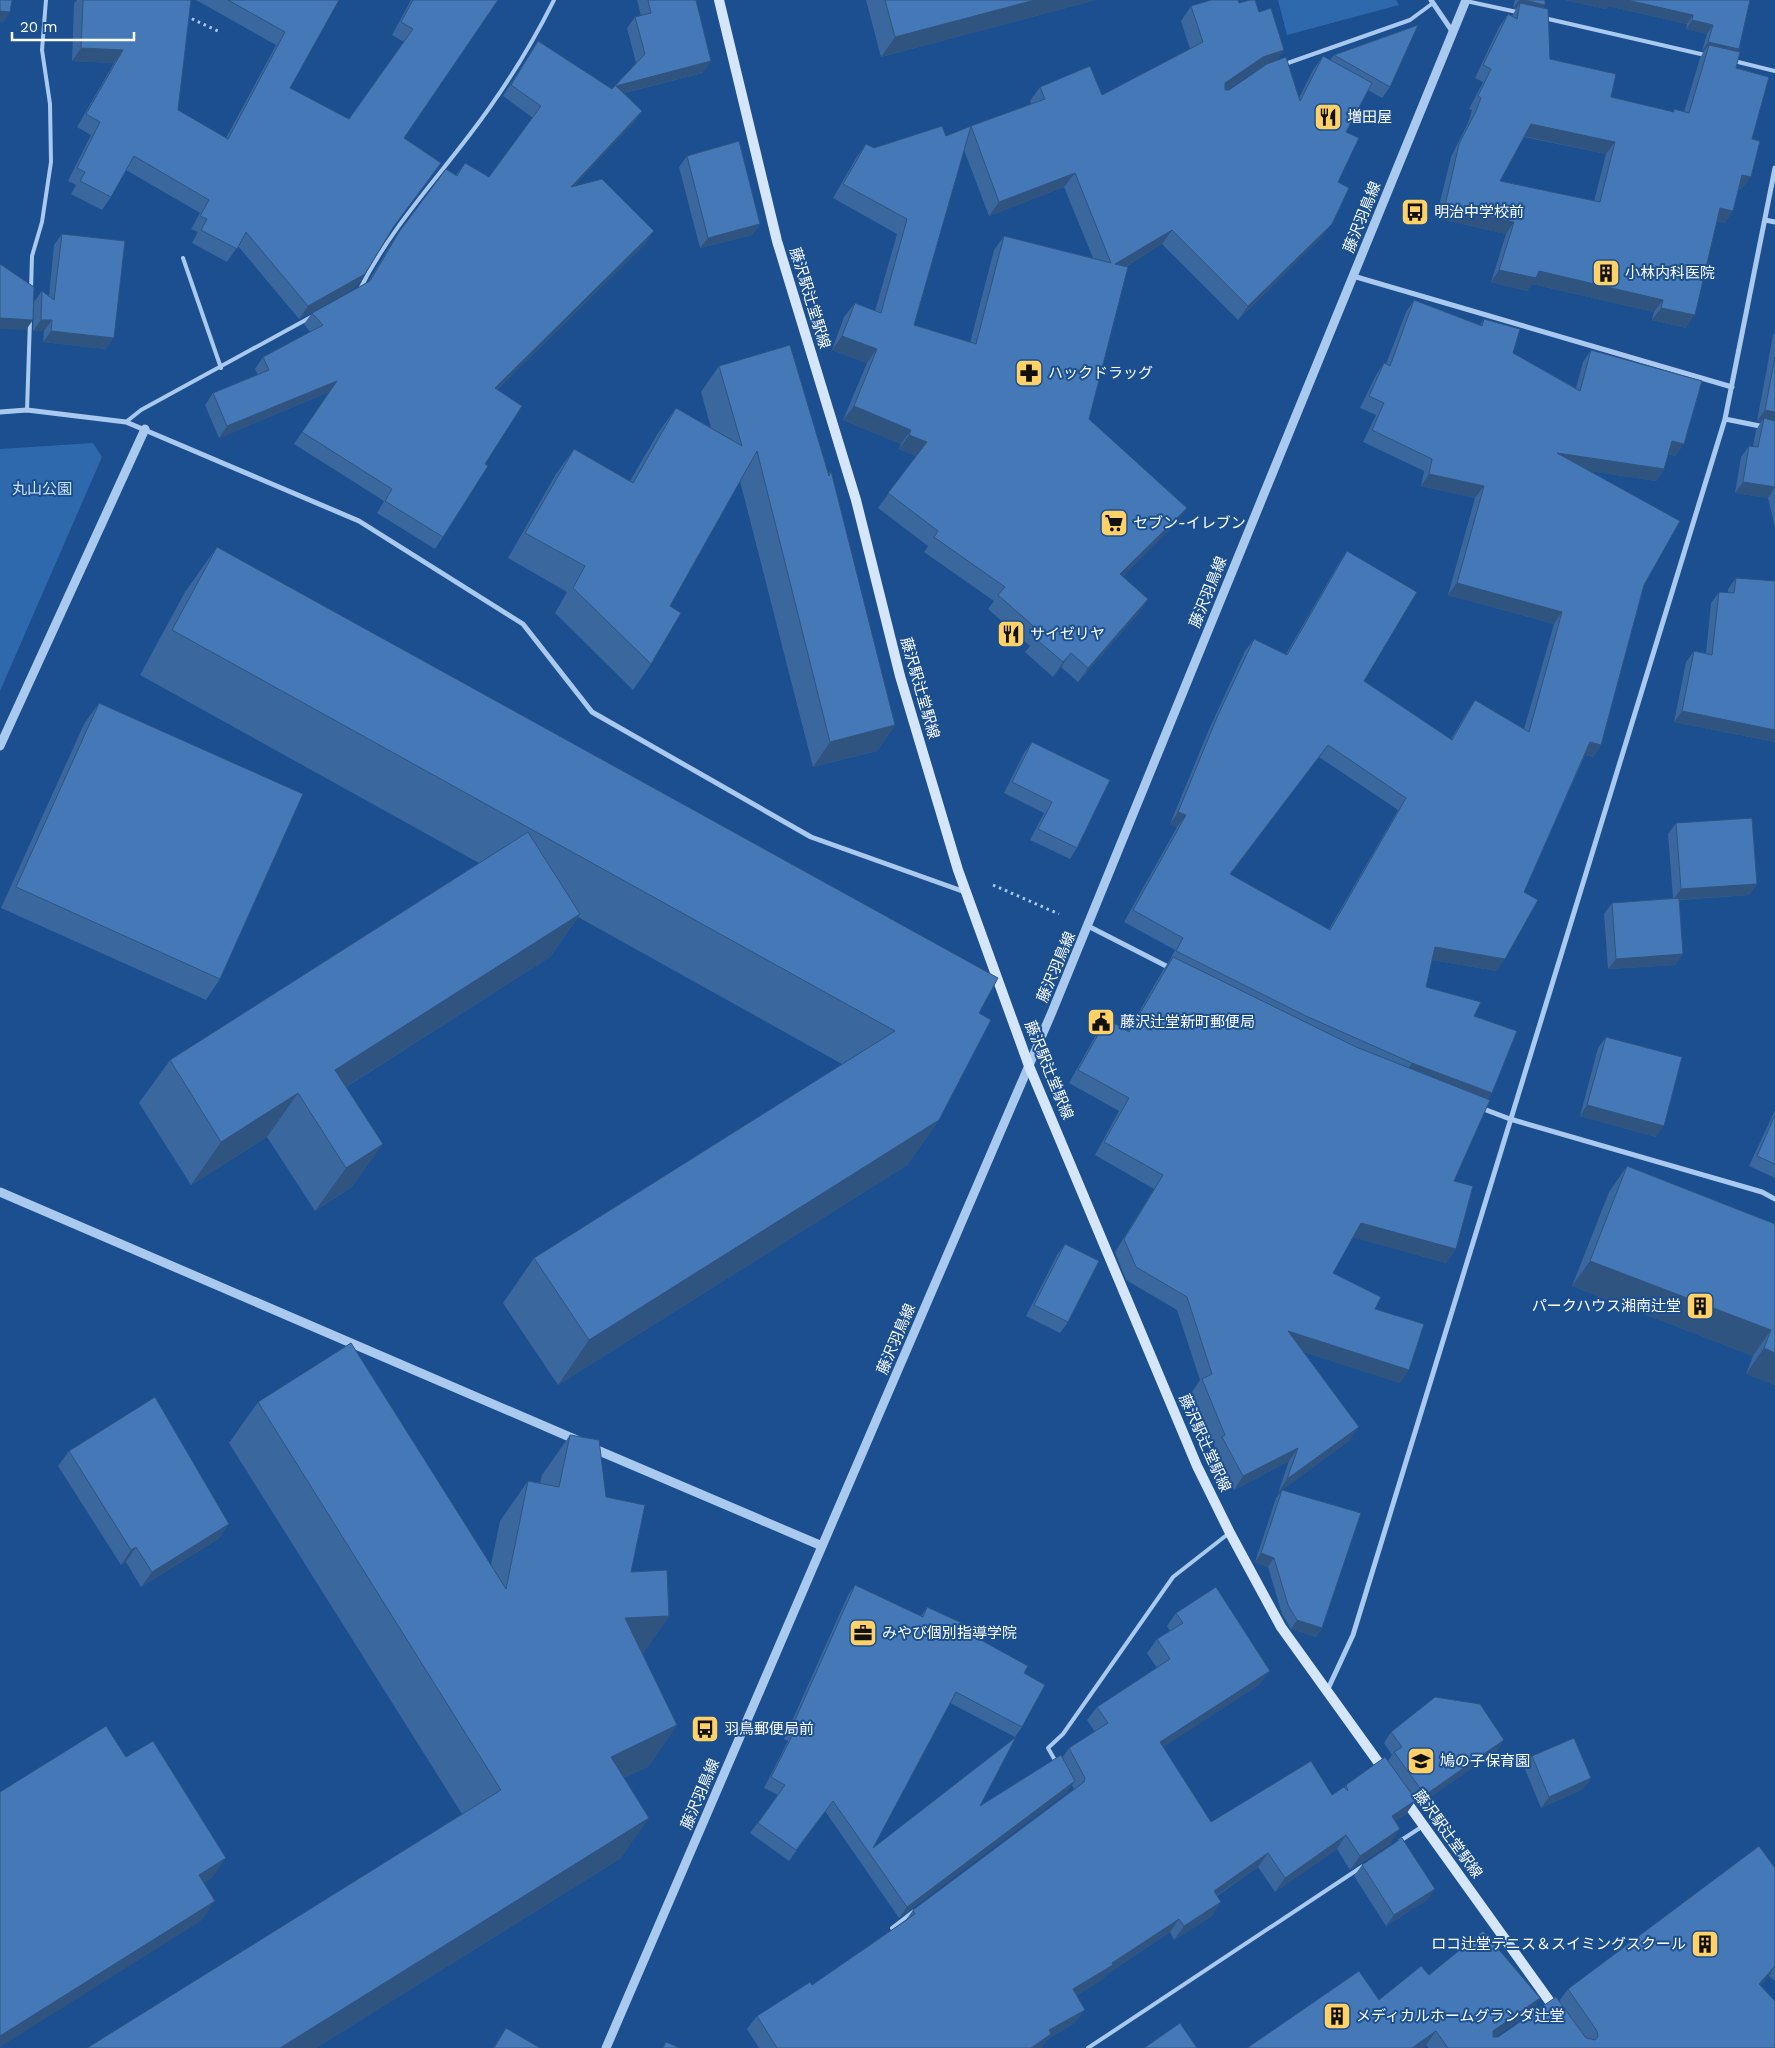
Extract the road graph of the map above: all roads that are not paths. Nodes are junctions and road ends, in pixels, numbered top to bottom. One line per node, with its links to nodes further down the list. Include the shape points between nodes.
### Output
1 (46, 0): 19 (lane, via 42,50 50,104 51,162 42,222 32,256)
2 (554, 0): 18 (lane, via 531,46 489,108 404,216 374,260)
3 (719, 0): 31 (main road, 藤沢駅辻堂駅線, via 777,241 856,500 900,676)
4 (1466, 0): 6 (lane); 8 (street, 藤沢羽鳥線)
5 (1432, 2): 8 (street); 11 (lane, via 1410,20)
6 (1523, 13)
7 (1542, 18): 9 (lane)
8 (1452, 31): 17 (street, 藤沢羽鳥線)
9 (1707, 55)
10 (1726, 60): 12 (lane)
11 (1282, 65)
12 (1775, 71)
13 (1775, 168): 14 (street)
14 (1765, 220): 15 (street); 23 (street)
15 (1775, 222)
16 (183, 258): 22 (lane)
17 (1352, 276): 23 (street); 32 (street, 藤沢羽鳥線)
18 (359, 290)
19 (31, 294)
20 (30, 312): 24 (lane)
21 (316, 315): 22 (lane)
22 (220, 368): 27 (lane, via 141,410)
23 (1732, 387): 26 (street)
24 (27, 410): 25 (street); 27 (street)
25 (0, 412)
26 (1725, 419): 29 (street); 36 (street)
27 (126, 422): 28 (street)
28 (145, 429): 30 (street); 31 (street, via 360,521 523,624 592,712 811,837)
29 (1775, 429)
30 (0, 746)
31 (966, 892): 34 (main road, 藤沢駅辻堂駅線)
32 (1088, 926): 33 (street); 34 (street, 藤沢羽鳥線)
33 (1179, 972)
34 (1029, 1066): 39 (main road, 藤沢駅辻堂駅線, via 1196,1466); 40 (street, 藤沢羽鳥線)
35 (1473, 1105): 36 (street)
36 (1510, 1119): 38 (street, via 1762,1192); 41 (street, via 1353,1636)
37 (0, 1192): 40 (street)
38 (1775, 1199)
39 (1230, 1533): 41 (main road, 藤沢駅辻堂駅線, via 1281,1628); 42 (lane, via 1173,1577 1063,1734 1048,1748)
40 (822, 1546): 49 (street, 藤沢羽鳥線)
41 (1327, 1691): 43 (main road, 藤沢駅辻堂駅線)
42 (1060, 1771)
43 (1424, 1826): 44 (lane); 48 (main road, 藤沢駅辻堂駅線, via 1547,2006)
44 (1399, 1842)
45 (1366, 1864): 50 (lane)
46 (922, 1905): 47 (lane)
47 (892, 1928)
48 (1566, 2025)
49 (606, 2048)
50 (1088, 2048)

